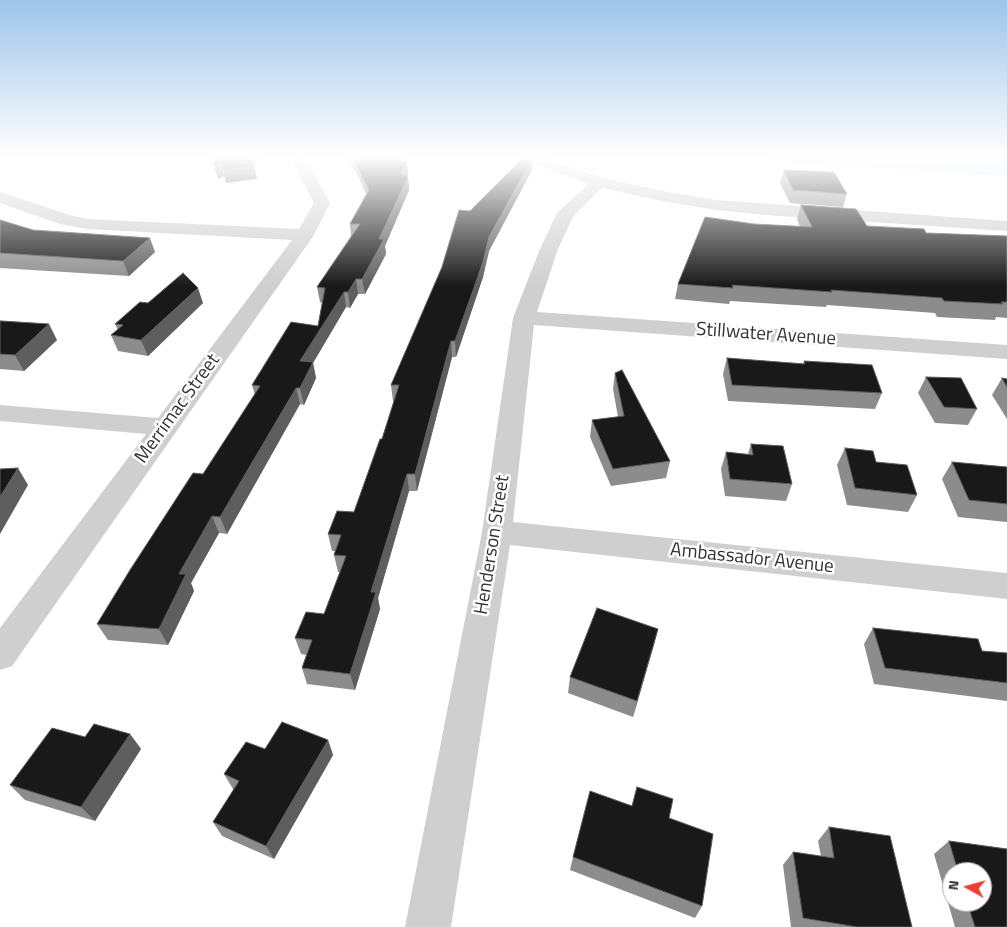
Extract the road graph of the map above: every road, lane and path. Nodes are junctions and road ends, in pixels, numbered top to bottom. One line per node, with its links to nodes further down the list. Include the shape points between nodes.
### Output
1 (9, 200): 6 (street, via 87,224)
2 (321, 200): 6 (street, Merrimac Street)
3 (580, 200): 7 (street, Henderson Street, via 566,213 549,249)
4 (688, 200): 5 (street, via 765,210)
5 (1007, 226)
6 (305, 235): 10 (street, Merrimac Street)
7 (524, 318): 8 (street, Stillwater Avenue); 11 (street, Henderson Street)
8 (1007, 352)
9 (0, 413): 10 (street)
10 (165, 427): 13 (street, Merrimac Street)
11 (497, 532): 12 (street, Ambassador Avenue); 14 (street, Henderson Street)
12 (1007, 586)
13 (0, 655)
14 (428, 927)

